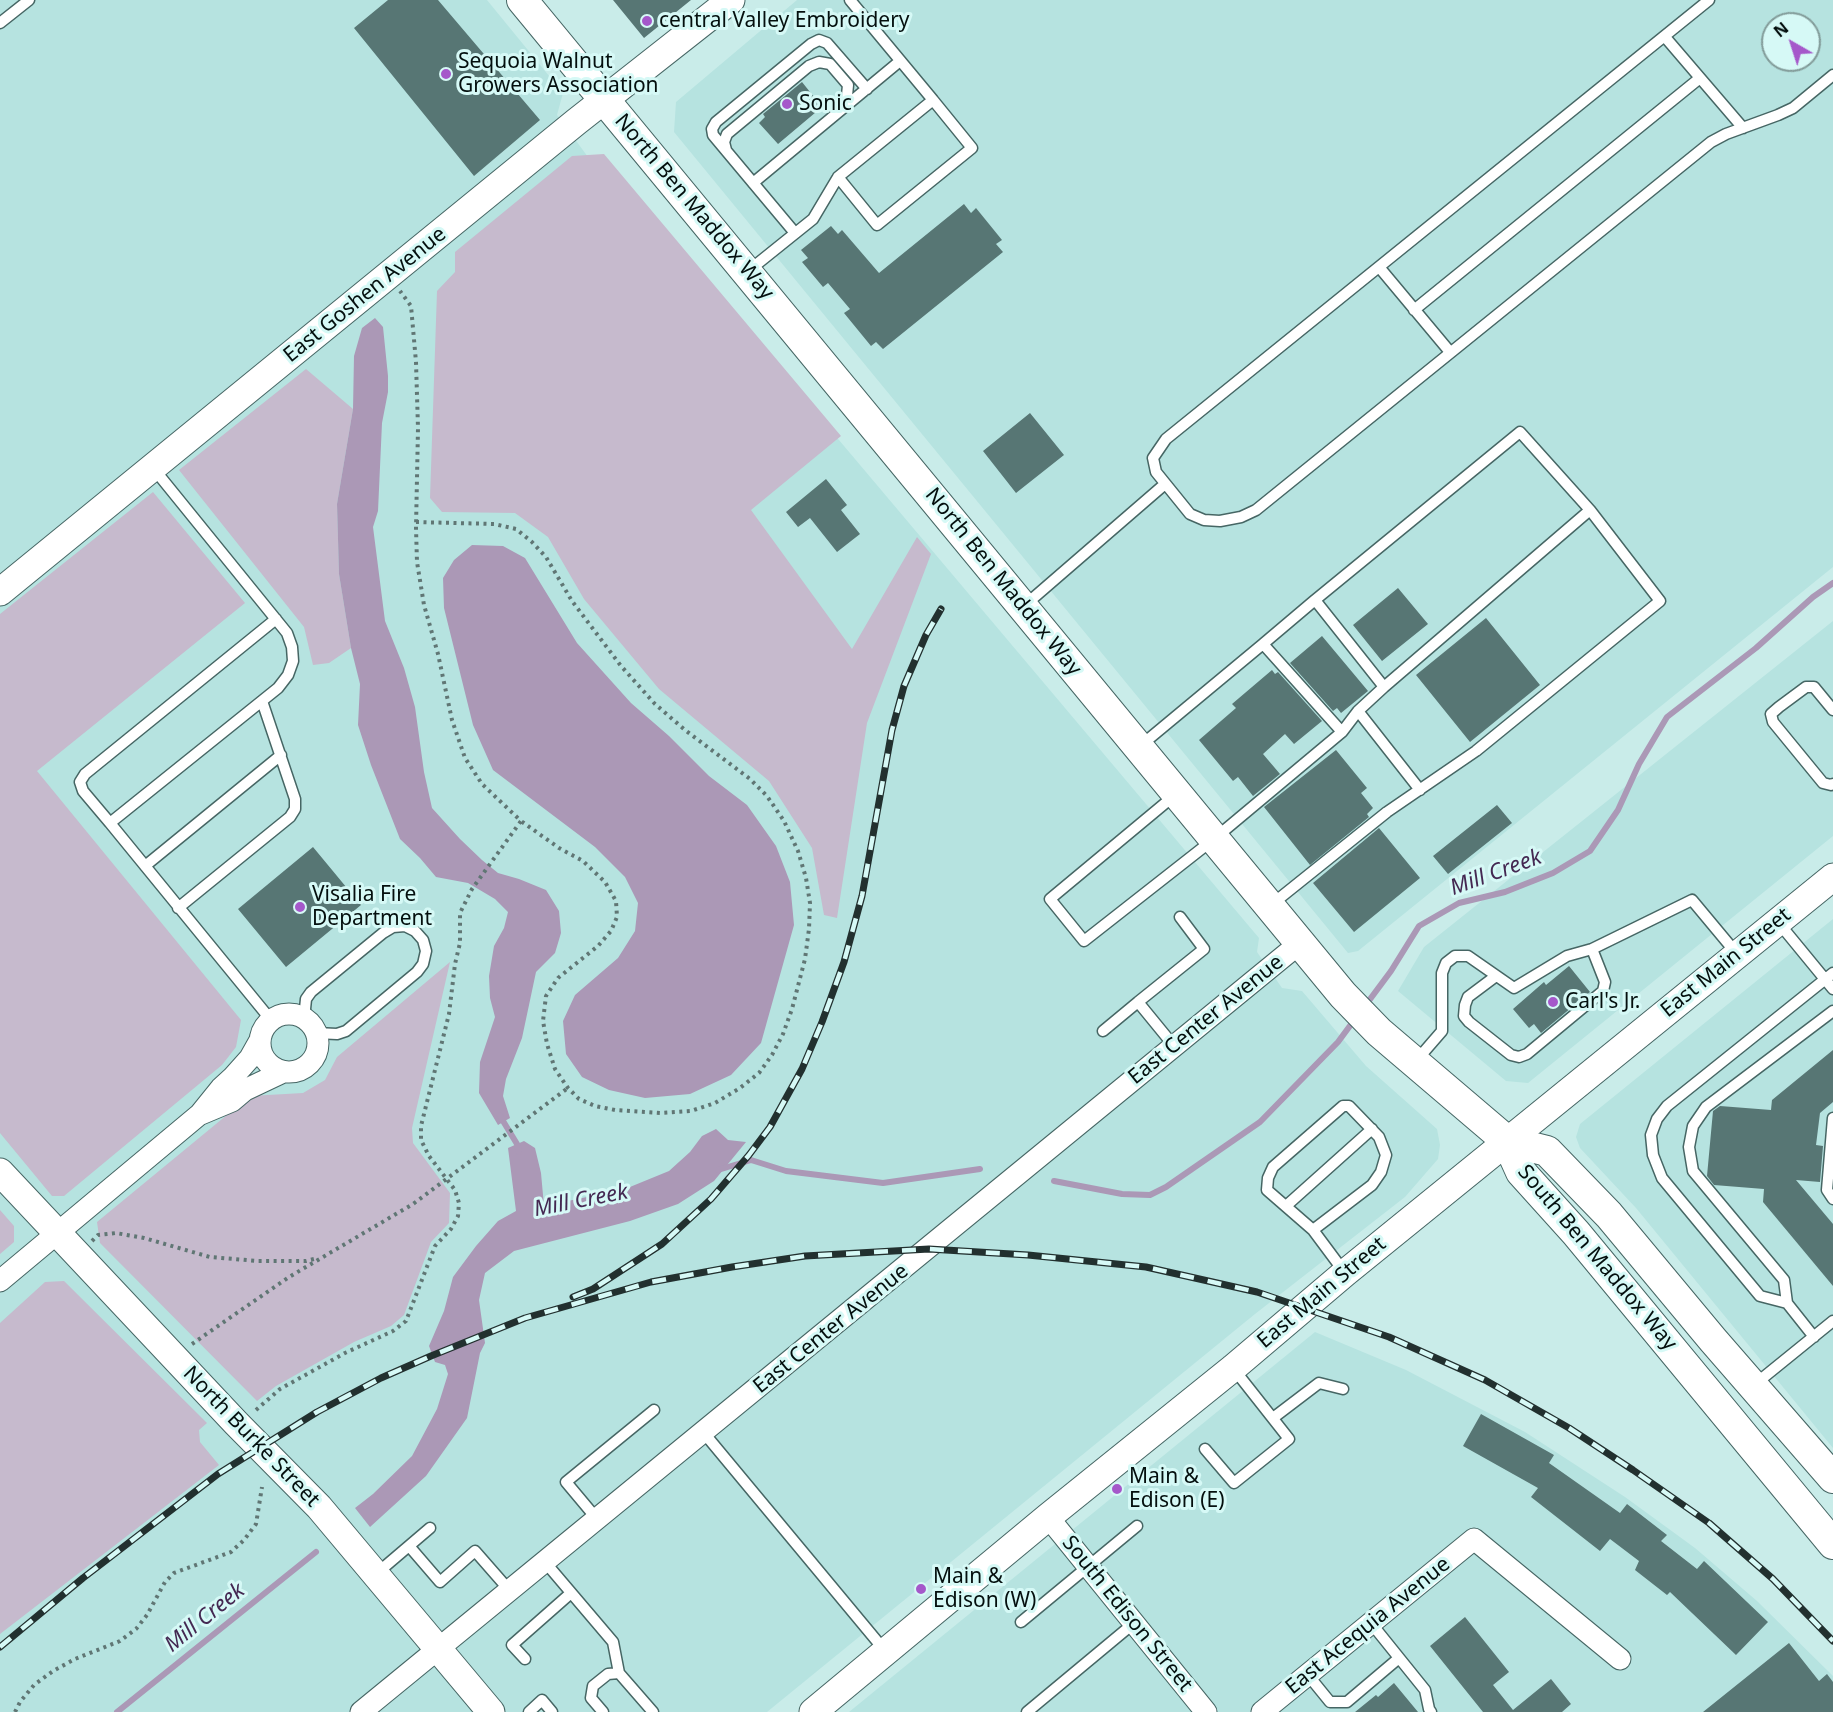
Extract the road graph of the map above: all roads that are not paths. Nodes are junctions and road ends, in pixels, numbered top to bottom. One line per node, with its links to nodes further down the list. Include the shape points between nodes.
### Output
1 (29, 0): 6 (lane)
2 (522, 0): 12 (main road, North Ben Maddox Way)
3 (731, 0): 12 (street, East Goshen Avenue)
4 (850, 0): 8 (lane)
5 (1709, 0): 7 (lane)
6 (0, 23)
7 (1665, 37): 10 (lane); 20 (lane)
8 (900, 61): 11 (lane); 13 (lane)
9 (1833, 75): 15 (lane, via 1793,108)
10 (1700, 78): 15 (lane); 22 (lane)
11 (867, 89): 14 (lane); 16 (lane, via 827,43 819,40 716,122 713,135)
12 (605, 100): 21 (main road, North Ben Maddox Way); 24 (street, East Goshen Avenue)
13 (933, 100): 17 (lane); 17 (lane, via 972,148 877,225)
14 (846, 106): 16 (lane, via 848,85 830,64 819,62 809,66 727,134); 18 (lane)
15 (1743, 128): 23 (lane, via 1711,142)
16 (726, 150): 18 (lane)
17 (838, 177): 19 (lane, via 813,219)
18 (753, 183): 19 (lane)
19 (795, 233): 21 (lane)
20 (1379, 267): 22 (lane); 25 (lane, via 1166,439 1153,458 1156,472)
21 (747, 272): 29 (main road, North Ben Maddox Way)
22 (1414, 310): 23 (lane)
23 (1450, 352): 25 (lane, via 1256,510 1231,519 1204,520 1190,514)
24 (153, 468): 27 (street, East Goshen Avenue); 30 (lane)
25 (1165, 484): 29 (lane)
26 (1590, 510): 28 (lane, via 1520,432); 32 (lane); 40 (lane, via 1660,601 1476,752)
27 (0, 592)
28 (1315, 600): 31 (lane); 32 (lane)
29 (1023, 606): 37 (main road, North Ben Maddox Way)
30 (276, 619): 33 (lane, via 292,647 293,661 278,688); 42 (lane, via 85,774 80,782 83,791)
31 (1263, 644): 36 (lane); 37 (lane)
32 (1384, 687): 35 (lane)
33 (262, 701): 38 (lane); 42 (lane)
34 (1833, 710): 39 (lane, via 1814,687 1806,687 1772,714 1773,722 1823,783)
35 (1358, 711): 36 (lane); 40 (lane)
36 (1342, 732): 43 (lane)
37 (1139, 747): 41 (main road, North Ben Maddox Way)
38 (281, 755): 44 (lane); 47 (lane, via 296,809)
39 (1833, 784)
40 (1420, 790): 46 (lane)
41 (1177, 793): 43 (main road, North Ben Maddox Way); 43 (lane, via 1050,898 1084,941)
42 (110, 823): 44 (lane)
43 (1214, 839): 46 (main road, North Ben Maddox Way)
44 (145, 866): 47 (lane)
45 (1833, 877): 49 (street, East Main Street)
46 (1270, 906): 50 (main road, North Ben Maddox Way)
47 (178, 908): 58 (lane)
48 (1180, 917): 56 (lane, via 1204,949)
49 (1778, 921): 52 (street, East Main Street); 54 (lane)
50 (1300, 944): 62 (street, East Center Avenue); 63 (main road, North Ben Maddox Way, via 1349,1001)
51 (1592, 949): 52 (lane, via 1692,900); 53 (lane, via 1567,956 1514,988); 53 (lane, via 1605,982 1603,991 1519,1057 1511,1055 1464,1016 1468,997)
52 (1737, 954): 68 (street, East Main Street)
53 (1496, 976): 63 (lane, via 1468,956 1455,956 1446,963 1442,973 1442,1031)
54 (1829, 977): 55 (lane); 76 (lane, via 1667,1106 1651,1135 1653,1155 1662,1178 1760,1296)
55 (1833, 989)
56 (1137, 1002): 60 (lane); 62 (lane)
57 (1833, 1011): 76 (lane, via 1706,1107 1693,1126 1689,1147 1693,1170 1784,1280)
58 (271, 1020): 59 (street, via 288,1014); 61 (street)
59 (310, 1026): 59 (lane, via 306,999 310,992 383,933 405,926 423,940 426,951 417,972 346,1031 337,1034); 64 (street, via 317,1051 314,1059 300,1070)
60 (1103, 1031)
61 (259, 1042): 64 (street, via 263,1058); 65 (street, via 250,1058)
62 (1174, 1046): 84 (street, East Center Avenue)
63 (1414, 1063): 68 (main road, North Ben Maddox Way)
64 (283, 1072): 65 (street)
65 (200, 1114): 73 (street)
66 (1833, 1118): 70 (lane, via 1827,1190)
67 (1372, 1129): 71 (lane); 71 (lane, via 1353,1108 1343,1106 1274,1167 1267,1190); 72 (lane, via 1386,1155 1381,1172 1372,1185)
68 (1507, 1141): 74 (street, East Main Street); 80 (main road, South Ben Maddox Way, via 1547,1151 1580,1183); 91 (main road, South Ben Maddox Way, via 1521,1172)
69 (0, 1172): 73 (street, North Burke Street)
70 (1833, 1198)
71 (1286, 1206): 72 (lane)
72 (1313, 1230): 74 (lane)
73 (57, 1234): 75 (street); 95 (street, North Burke Street, via 319,1507)
74 (1345, 1273): 79 (street, East Main Street)
75 (0, 1281)
76 (1787, 1304): 78 (lane)
77 (1833, 1321): 78 (lane)
78 (1814, 1337): 80 (lane)
79 (1233, 1368): 83 (lane); 87 (street, East Main Street)
80 (1753, 1386): 86 (main road, South Ben Maddox Way)
81 (1343, 1389): 83 (lane, via 1318,1383)
82 (654, 1410): 88 (lane, via 566,1482)
83 (1273, 1418): 85 (lane, via 1289,1439 1234,1483)
84 (704, 1433): 88 (street, East Center Avenue); 102 (lane)
85 (1205, 1449)
86 (1833, 1478)
87 (1048, 1516): 94 (street, South Edison Street); 102 (street, East Main Street)
88 (597, 1520): 93 (street, East Center Avenue)
89 (1137, 1526): 94 (lane)
90 (430, 1528): 92 (lane)
91 (1833, 1544)
92 (409, 1546): 95 (lane); 96 (lane, via 440,1582 475,1551)
93 (544, 1562): 96 (street, East Center Avenue); 97 (lane)
94 (1088, 1567): 98 (lane); 99 (street, South Edison Street)
95 (376, 1574): 101 (street, North Burke Street)
96 (510, 1591): 101 (street, East Center Avenue)
97 (571, 1593): 104 (lane, via 512,1645); 106 (lane, via 613,1642)
98 (1021, 1622)
99 (1134, 1623): 116 (lane); 117 (street, South Edison Street)
100 (1371, 1623): 103 (lane); 105 (street, East Acequia Avenue, via 1474,1539); 107 (street, East Acequia Avenue)
101 (439, 1648): 110 (street, East Center Avenue); 111 (street, North Burke Street)
102 (886, 1652): 108 (street, East Main Street)
103 (1399, 1658): 107 (lane, via 1347,1702 1330,1702); 118 (lane, via 1425,1690)
104 (525, 1659)
105 (1620, 1659)
106 (620, 1673): 114 (lane, via 608,1674 593,1686 591,1698); 115 (lane)
107 (1308, 1675): 109 (street, East Acequia Avenue)
108 (828, 1708)
109 (1268, 1710)
110 (361, 1712)
111 (491, 1712)
112 (529, 1712): 113 (lane, via 542,1700)
113 (552, 1712)
114 (603, 1712)
115 (652, 1712)
116 (1027, 1712)
117 (1206, 1712)
118 (1431, 1712)

